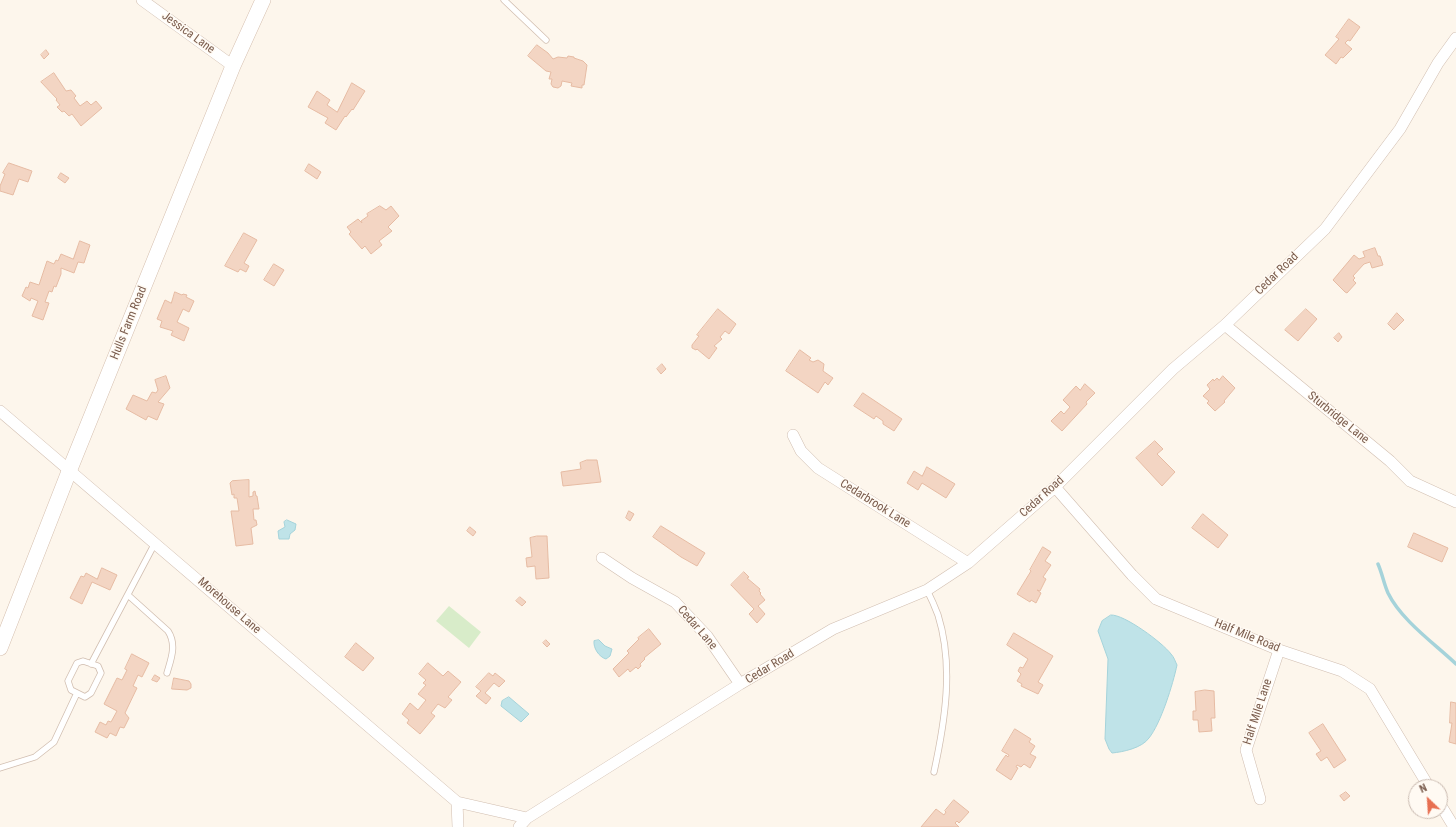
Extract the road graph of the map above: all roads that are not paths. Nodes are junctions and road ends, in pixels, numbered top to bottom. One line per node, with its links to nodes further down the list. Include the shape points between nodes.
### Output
1 (142, 0): 6 (street, Jessica Lane)
2 (264, 0): 6 (main road, Hulls Farm Road)
3 (504, 0): 5 (lane)
4 (1456, 38): 7 (street, Cedar Road, via 1438,62 1400,129 1325,229)
5 (546, 40)
6 (233, 66): 10 (main road, Hulls Farm Road)
7 (1225, 325): 11 (street, Cedar Road, via 1173,368); 12 (street, Sturbridge Lane, via 1390,461 1410,482)
8 (0, 411): 10 (street, Morehouse Lane)
9 (793, 435): 15 (street, Cedarbrook Lane, via 801,451 818,468)
10 (70, 469): 13 (street, Morehouse Lane); 18 (main road, Hulls Farm Road)
11 (1055, 487): 15 (street, Cedar Road); 19 (street, Half Mile Road, via 1156,599)
12 (1456, 502)
13 (155, 543): 17 (lane); 28 (street, Morehouse Lane)
14 (602, 558): 22 (street, Cedar Lane, via 675,602 707,636)
15 (968, 563): 16 (street, Cedar Road)
16 (927, 590): 22 (street, Cedar Road, via 833,628); 25 (lane, via 938,615 947,673 945,705)
17 (128, 595): 20 (lane); 21 (lane, via 172,637 172,654)
18 (0, 648)
19 (1279, 650): 26 (street, Half Mile Road, via 1342,671 1370,689); 27 (street, Half Mile Lane, via 1246,750)
20 (91, 664): 23 (lane, via 84,661 77,663 68,681 71,690); 23 (lane, via 98,666 101,673 91,693 85,697)
21 (167, 673)
22 (740, 684): 30 (street, Cedar Road)
23 (77, 693): 24 (lane, via 54,742 35,757)
24 (0, 768)
25 (934, 772)
26 (1424, 779)
27 (1260, 799)
28 (457, 802): 30 (street, Morehouse Lane); 31 (street)
29 (1448, 817): 33 (street)
30 (527, 818): 32 (street, Cedar Road)
31 (458, 827)
32 (519, 827)
33 (1454, 827)

